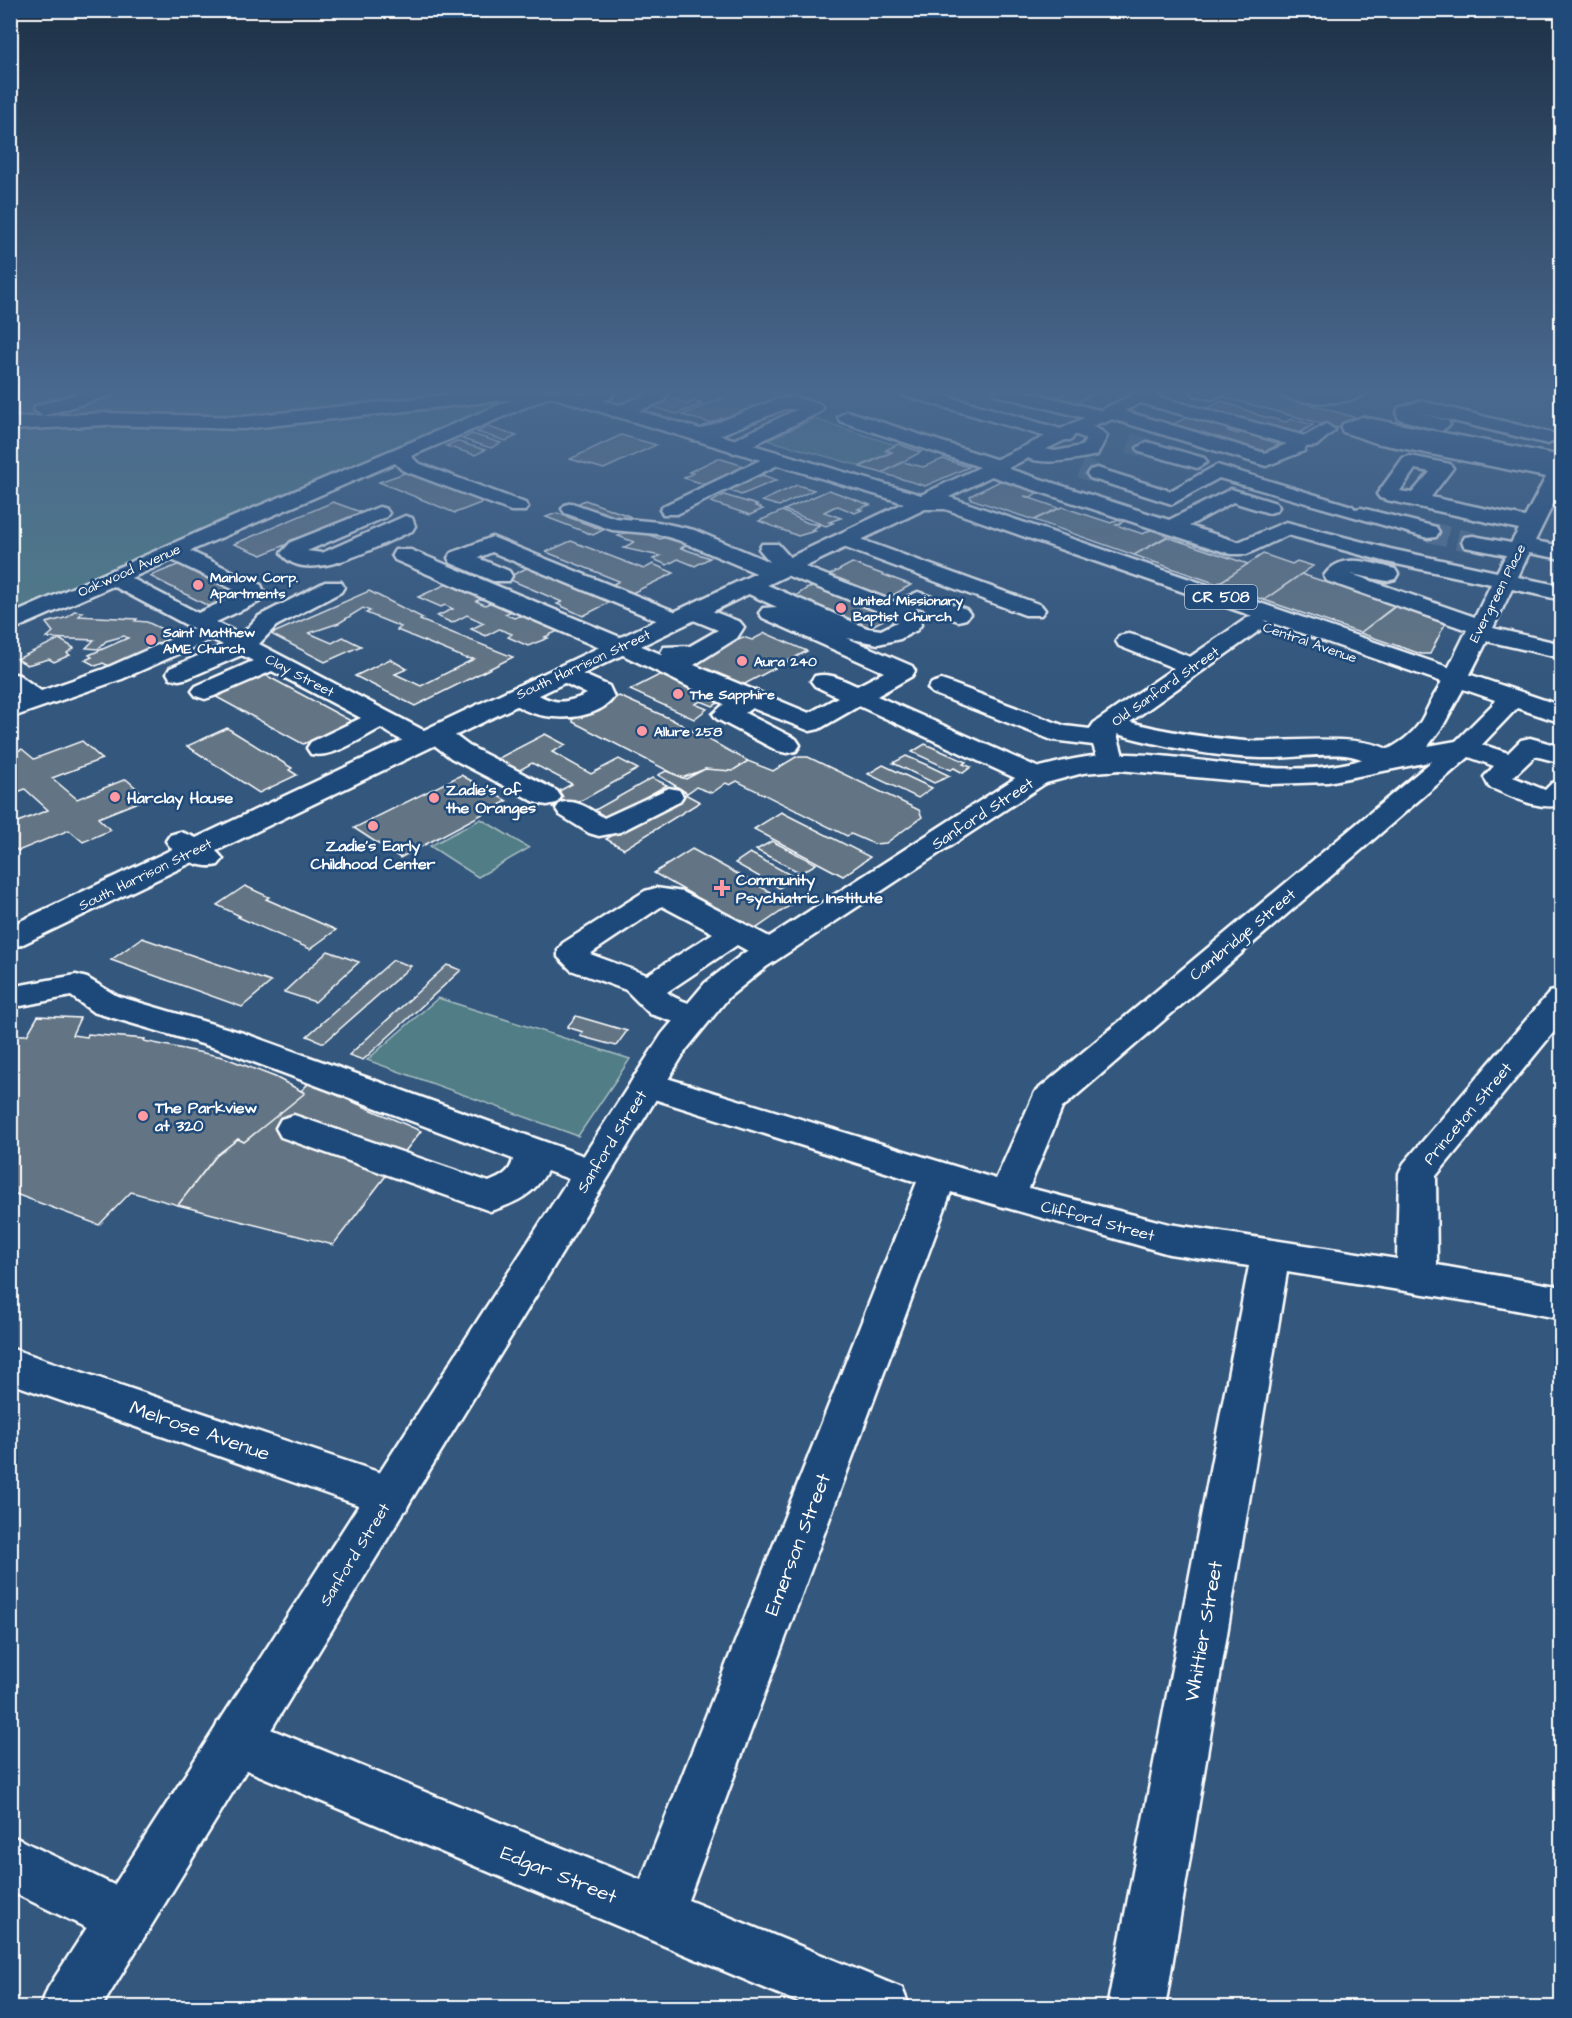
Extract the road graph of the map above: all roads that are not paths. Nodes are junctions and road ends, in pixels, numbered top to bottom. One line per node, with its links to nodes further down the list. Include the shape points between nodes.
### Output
1 (344, 485): 12 (street)
2 (462, 485): 16 (street)
3 (721, 485): 20 (street)
4 (864, 485): 15 (street, Central Avenue / CR 508)
5 (964, 485): 15 (street, South Harrison Street)
6 (1073, 485): 22 (street)
7 (1095, 485): 13 (street)
8 (1133, 485): 9 (street, via 1172,498)
9 (1193, 485)
10 (1270, 485): 17 (street)
11 (1551, 485): 27 (street, Evergreen Place)
12 (335, 496): 21 (street); 30 (street, Oakwood Avenue, via 262,525 236,523)
13 (1146, 501)
14 (1418, 501): 27 (street)
15 (925, 503): 28 (street, South Harrison Street); 48 (street, Central Avenue / CR 508, via 938,513); 63 (street, Central Avenue / CR 508, via 947,503)
16 (518, 507)
17 (1354, 507): 24 (street); 27 (street, via 1431,517)
18 (572, 509): 34 (street, via 612,524 658,528)
19 (1205, 509): 22 (street); 23 (street); 26 (street); 33 (street, via 1231,495 1390,545)
20 (670, 510)
21 (379, 513): 21 (street, via 299,547 292,553 309,560 325,560 404,526 405,522)
22 (1171, 527): 26 (street, via 1239,549)
23 (1286, 528): 26 (street); 33 (street)
24 (1428, 532)
25 (1562, 537): 27 (street)
26 (1264, 538)
27 (1525, 538): 29 (street); 31 (street); 36 (street, Evergreen Place)
28 (846, 540): 34 (street, South Harrison Street); 44 (street)
29 (1473, 542)
30 (171, 551): 35 (street, Oakwood Avenue); 50 (street, via 253,590 251,597)
31 (1562, 553)
32 (403, 555): 53 (street)
33 (1387, 555): 36 (street)
34 (798, 563): 38 (street, South Harrison Street); 40 (street, via 914,585); 43 (street)
35 (112, 577): 49 (street, Oakwood Avenue); 50 (street, Clay Street)
36 (1503, 580): 39 (street); 41 (street, Evergreen Place)
37 (333, 586): 54 (street, via 267,621 265,629)
38 (733, 590): 43 (street, via 874,637 888,636 909,626 908,619); 47 (street, South Harrison Street)
39 (1562, 593)
40 (918, 599): 43 (street); 46 (street)
41 (1493, 601): 51 (street, Evergreen Place); 51 (street, via 1356,567 1345,567 1335,576)
42 (655, 604): 47 (street)
43 (897, 610)
44 (1033, 610)
45 (771, 614): 67 (street, via 903,671)
46 (958, 614)
47 (684, 616): 53 (street, South Harrison Street); 53 (street, via 492,544 459,558); 56 (street, via 732,627 729,633)
48 (1255, 623): 58 (street, Old Sanford Street); 63 (street, Central Avenue / CR 508)
49 (10, 624)
50 (206, 625): 54 (street, Clay Street); 68 (street, via 113,674)
51 (1479, 629): 55 (street); 63 (street, Evergreen Place)
52 (1128, 641): 58 (street)
53 (628, 642): 56 (street, via 676,654); 59 (street, South Harrison Street); 76 (street, via 743,703 726,714)
54 (242, 644): 57 (street, Clay Street); 60 (street)
55 (1562, 651)
56 (694, 654): 67 (street, via 678,667 810,723)
57 (273, 661): 65 (street); 72 (street, Clay Street)
58 (1192, 666): 75 (street, Old Sanford Street)
59 (564, 672): 66 (street, South Harrison Street); 66 (street, via 600,691 601,697 574,711 562,712 546,710)
60 (179, 673)
61 (10, 680): 68 (street)
62 (824, 681): 67 (street)
63 (1453, 684): 69 (street, Central Avenue / CR 508); 81 (street, Sanford Street, via 1431,728 1412,746)
64 (941, 688): 75 (street, via 1061,734)
65 (205, 691)
66 (518, 695): 74 (street, South Harrison Street)
67 (857, 696): 82 (street)
68 (38, 701): 70 (street)
69 (1507, 702): 71 (street, Central Avenue / CR 508); 73 (street, Central Avenue / CR 508); 77 (street, Cambridge Street)
70 (10, 710)
71 (1562, 715)
72 (381, 717): 74 (street, Clay Street); 78 (street)
73 (1562, 730)
74 (430, 737): 84 (street, Clay Street, via 599,827 610,826); 86 (street, South Harrison Street, via 230,826 194,850 64,905)
75 (1109, 742): 81 (street, Sanford Street, via 1191,766 1268,777 1308,777); 82 (street, Sanford Street, via 1065,768)
76 (787, 745)
77 (1465, 747): 79 (street); 81 (street); 97 (street, Cambridge Street, via 1047,1101)
78 (320, 748)
79 (1521, 755): 80 (street); 83 (street, via 1498,777 1500,781 1541,798 1552,799)
80 (1562, 755)
81 (1388, 760)
82 (1036, 777): 87 (street, Sanford Street)
83 (1562, 789)
84 (669, 796)
85 (736, 932): 87 (street); 88 (street); 88 (street, via 663,896 574,950 574,957 582,963)
86 (12, 935)
87 (770, 950): 91 (street, Sanford Street, via 717,990)
88 (647, 990): 91 (street, via 662,1006)
89 (16, 993): 94 (street, via 49,1012 105,1004 231,1041)
90 (1562, 1000): 99 (street, Princeton Street, via 1417,1173)
91 (693, 1017): 92 (street, Sanford Street)
92 (647, 1084): 95 (street, Sanford Street); 96 (street, Clifford Street)
93 (294, 1128): 94 (street, via 490,1197 517,1185 533,1165)
94 (532, 1152): 95 (street)
95 (591, 1173): 102 (street, Sanford Street)
96 (939, 1174): 97 (street, Clifford Street); 105 (street, Emerson Street)
97 (1007, 1196): 98 (street, Clifford Street, via 1169,1239)
98 (1271, 1254): 99 (street, Clifford Street); 109 (street, Whittier Street)
99 (1417, 1278): 100 (street, Clifford Street)
100 (1562, 1304)
101 (10, 1365): 102 (street, Melrose Avenue)
102 (390, 1496): 103 (street, Sanford Street)
103 (236, 1740): 105 (street, Edgar Street); 106 (street, Sanford Street)
104 (10, 1862): 106 (street)
105 (655, 1914): 108 (street, Edgar Street)
106 (124, 1918): 107 (street, Sanford Street)
107 (68, 2007)
108 (882, 2007)
109 (1136, 2007)

